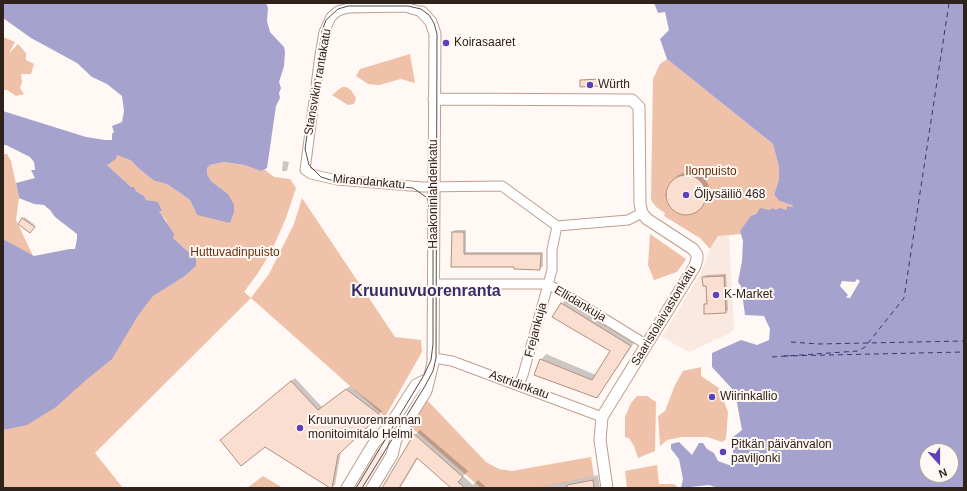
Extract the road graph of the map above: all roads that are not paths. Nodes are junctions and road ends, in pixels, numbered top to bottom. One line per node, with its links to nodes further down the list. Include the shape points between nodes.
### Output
1 (422, 12): 2 (street, Haakoninlahdenkatu, via 434,30); 3 (street, Stansvikin rantakatu, via 405,7 348,8 338,11 331,18 324,32 320,55)
2 (434, 100): 4 (street, Haakoninlahdenkatu); 5 (street, via 636,102 640,112)
3 (305, 170): 4 (street, Mirandankatu, via 314,175 337,180)
4 (434, 187): 6 (street, Mirandankatu, via 502,186); 7 (street, Haakoninlahdenkatu)
5 (642, 213): 6 (street, via 628,220); 9 (street, Saaristolaivastonkatu, via 694,250 697,260)
6 (557, 226): 8 (street, Frejankuja)
7 (435, 284): 8 (street, Ellidankuja); 10 (street, Haakoninlahdenkatu)
8 (548, 284): 9 (street, Ellidankuja); 12 (street, Frejankuja)
9 (647, 345): 13 (street, Saaristolaivastonkatu)
10 (434, 358): 11 (street, Haakoninlahdenkatu); 12 (street, Astridinkatu, via 452,361)
11 (428, 379): 14 (street, via 416,385 391,424 378,438); 15 (street, Haakoninlahdenkatu, via 426,391 396,439 392,455)
12 (519, 386): 13 (street, Astridinkatu)
13 (602, 417): 16 (street, Saaristolaivastonkatu, via 600,440)
14 (347, 488)
15 (372, 488)
16 (607, 488)

